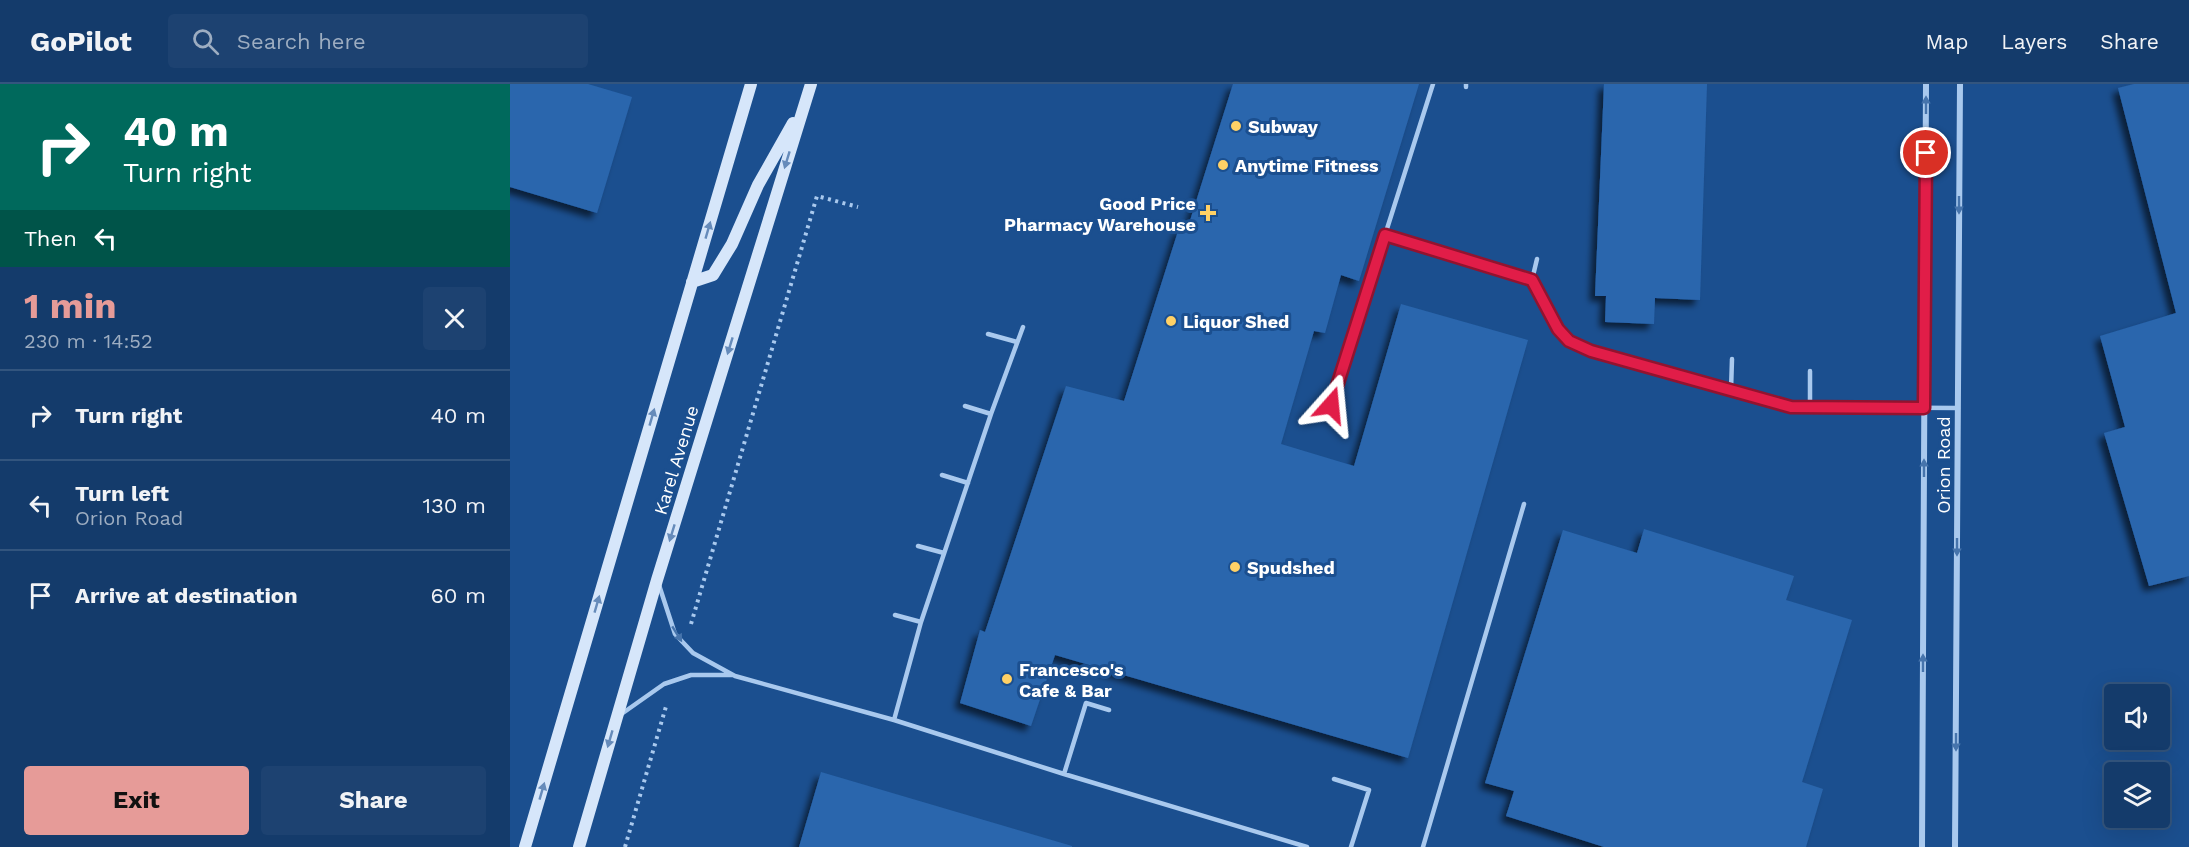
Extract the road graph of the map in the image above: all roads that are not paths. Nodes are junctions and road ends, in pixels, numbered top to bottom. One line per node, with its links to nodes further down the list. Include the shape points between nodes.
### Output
1 (751, 84): 10 (main road, Karel Avenue, one-way to 1)
2 (811, 84): 6 (main road, Karel Avenue)
3 (1433, 84): 7 (lane)
4 (1926, 84): 20 (street, Orion Road, one-way to 4)
5 (1960, 84): 21 (street, Orion Road, one-way to 21)
6 (806, 101): 10 (main road, via 758,185 723,260 713,275); 28 (main road, Karel Avenue, one-way to 28)
7 (1385, 235): 9 (lane); 17 (lane)
8 (1537, 259): 9 (lane)
9 (1532, 280): 16 (lane, via 1558,329 1569,341 1591,351)
10 (692, 282): 37 (main road, Karel Avenue, one-way to 10)
11 (1023, 327): 13 (lane)
12 (988, 334): 13 (lane)
13 (1017, 342): 22 (lane)
14 (1732, 359): 16 (lane)
15 (1810, 371): 19 (lane)
16 (1731, 390): 19 (lane, via 1791,407)
17 (1331, 405)
18 (964, 406): 22 (lane)
19 (1810, 407): 20 (lane)
20 (1924, 408): 21 (lane); 42 (street, Orion Road, one-way to 20)
21 (1958, 408): 43 (street, Orion Road, one-way to 43)
22 (991, 414): 24 (lane)
23 (942, 475): 24 (lane)
24 (968, 483): 27 (lane)
25 (1524, 504): 41 (lane)
26 (918, 546): 27 (lane)
27 (944, 553): 30 (lane)
28 (657, 580): 31 (lane, one-way to 31, via 675,634 693,653); 33 (main road, Karel Avenue)
29 (895, 615): 30 (lane)
30 (921, 622): 34 (lane)
31 (735, 676): 33 (lane, via 690,675 664,684); 34 (lane)
32 (1109, 710): 35 (lane, via 1086,703)
33 (616, 718): 38 (main road, Karel Avenue, one-way to 38)
34 (894, 720): 35 (lane)
35 (1064, 774): 39 (lane)
36 (1334, 779): 40 (lane, via 1369,790)
37 (525, 847)
38 (579, 847)
39 (1307, 847)
40 (1351, 847)
41 (1423, 847)
42 (1922, 847)
43 (1955, 847)

